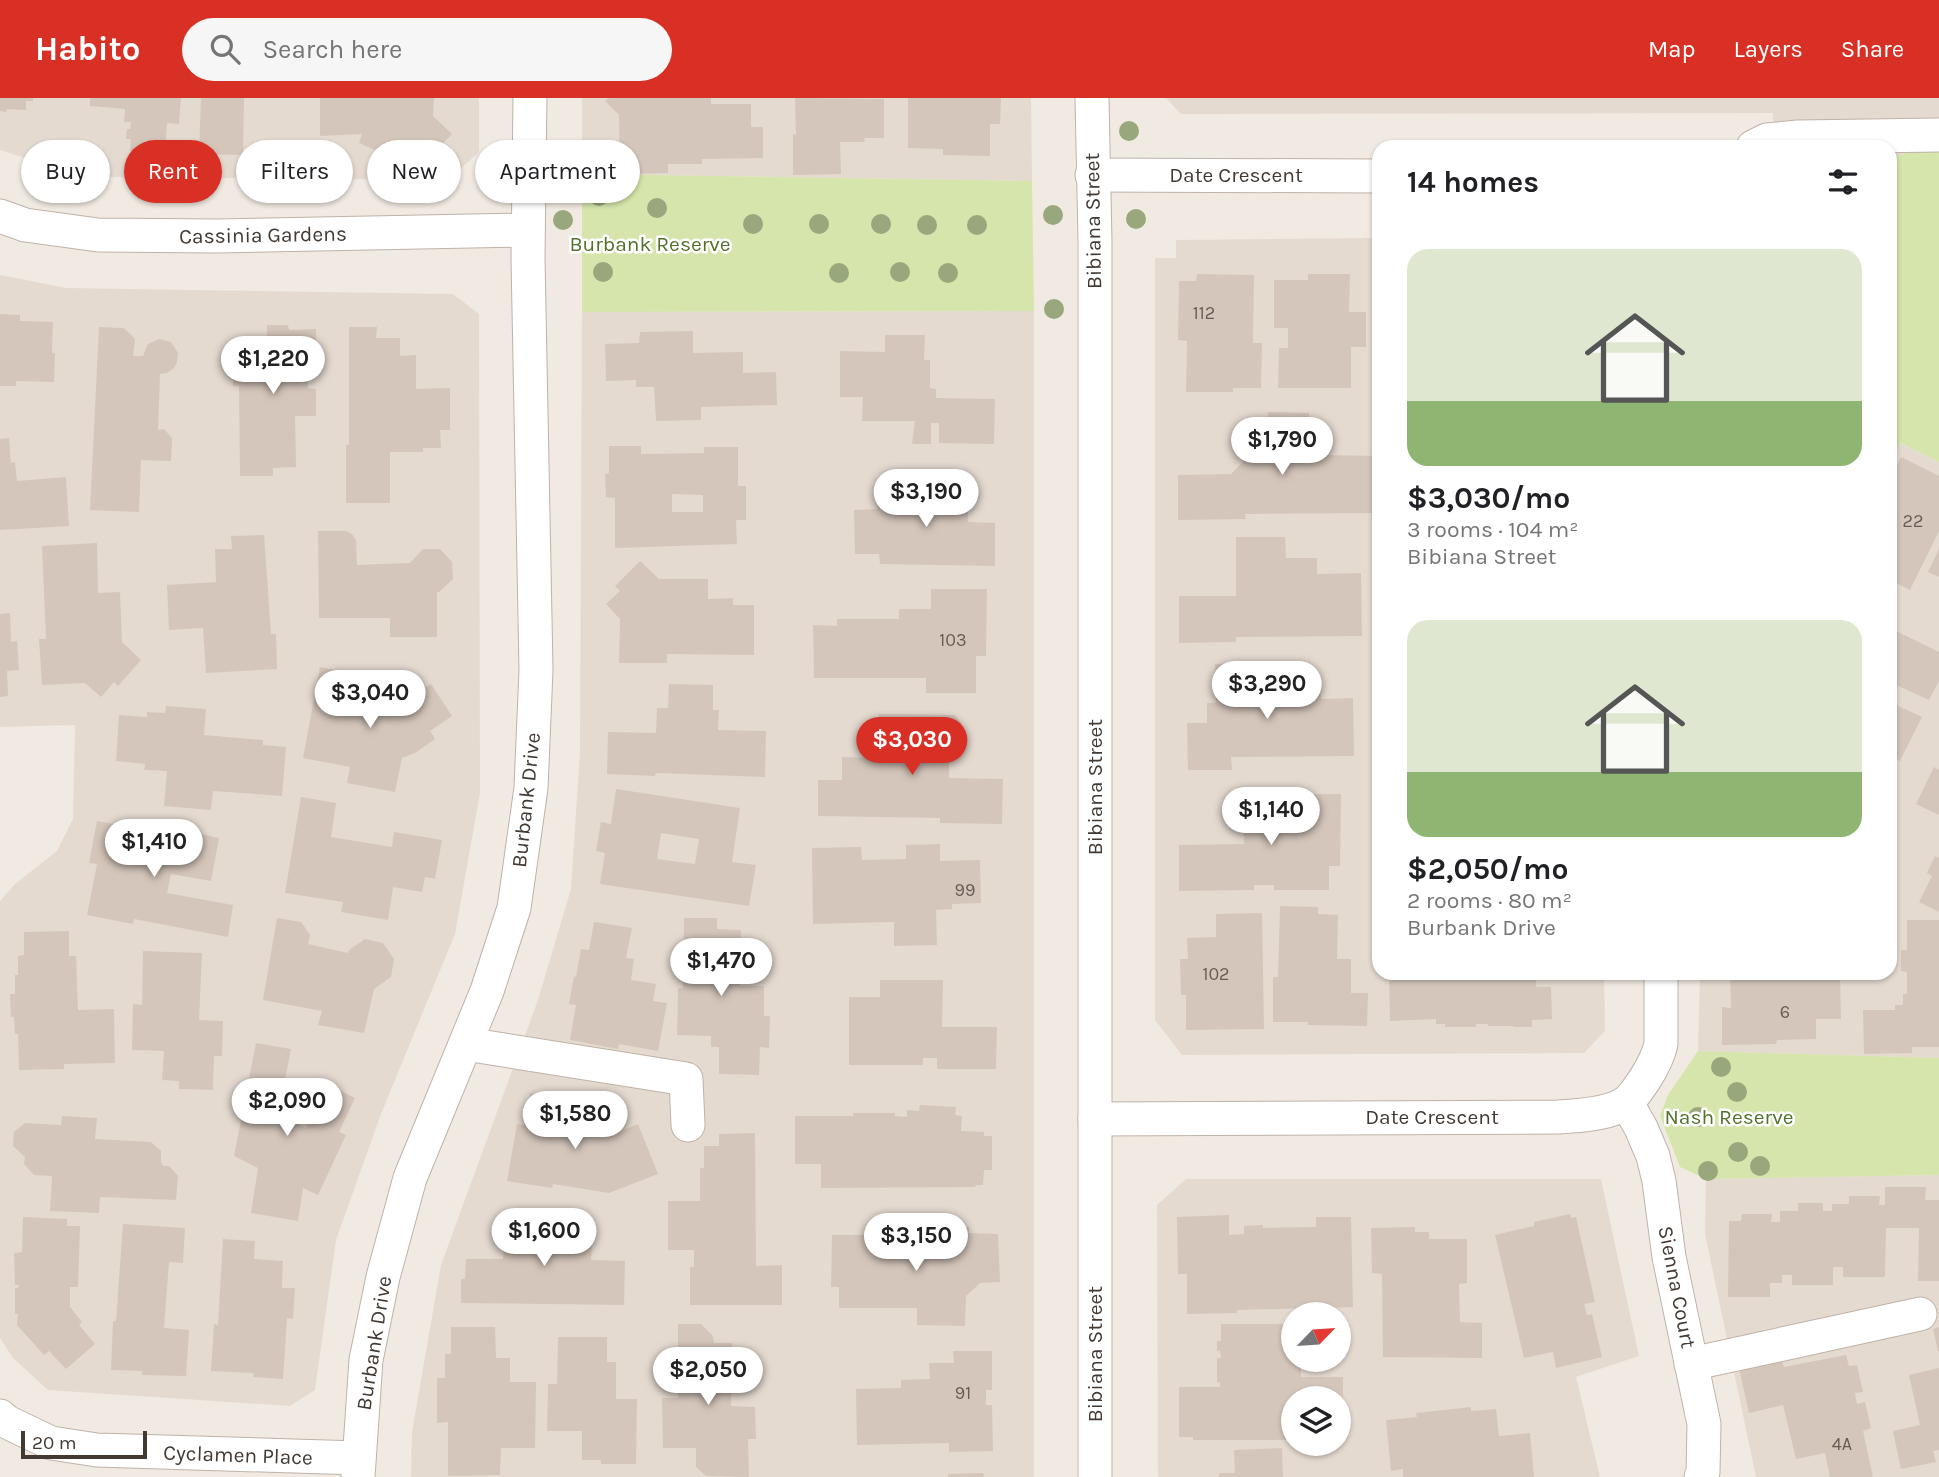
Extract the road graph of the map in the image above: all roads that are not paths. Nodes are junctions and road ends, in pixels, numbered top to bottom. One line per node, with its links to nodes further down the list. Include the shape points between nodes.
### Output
1 (530, 98): 8 (street, Burbank Drive)
2 (1092, 98): 5 (street, Bibiana Street)
3 (1939, 135): 4 (street)
4 (1767, 140)
5 (1092, 175): 6 (street, Date Crescent); 12 (street, Bibiana Street)
6 (1372, 176)
7 (0, 216): 8 (street, Cassinia Gardens, via 25,225 98,234)
8 (528, 230): 10 (street, Burbank Drive, via 536,670 531,788 513,908)
9 (1661, 980): 11 (street, via 1659,1055)
10 (466, 1044): 13 (street, via 686,1079); 17 (street, Burbank Drive, via 410,1178 386,1264 366,1360)
11 (1626, 1103): 12 (street, Date Crescent, via 1558,1117); 15 (street, Sienna Court, via 1653,1156)
12 (1095, 1119): 18 (street, Bibiana Street)
13 (688, 1125)
14 (1920, 1314): 15 (street)
15 (1691, 1364): 19 (street, Sienna Court, via 1704,1424)
16 (0, 1416): 17 (street, Cyclamen Place, via 51,1443 97,1450)
17 (358, 1468)
18 (1096, 1477)
19 (1701, 1477)

